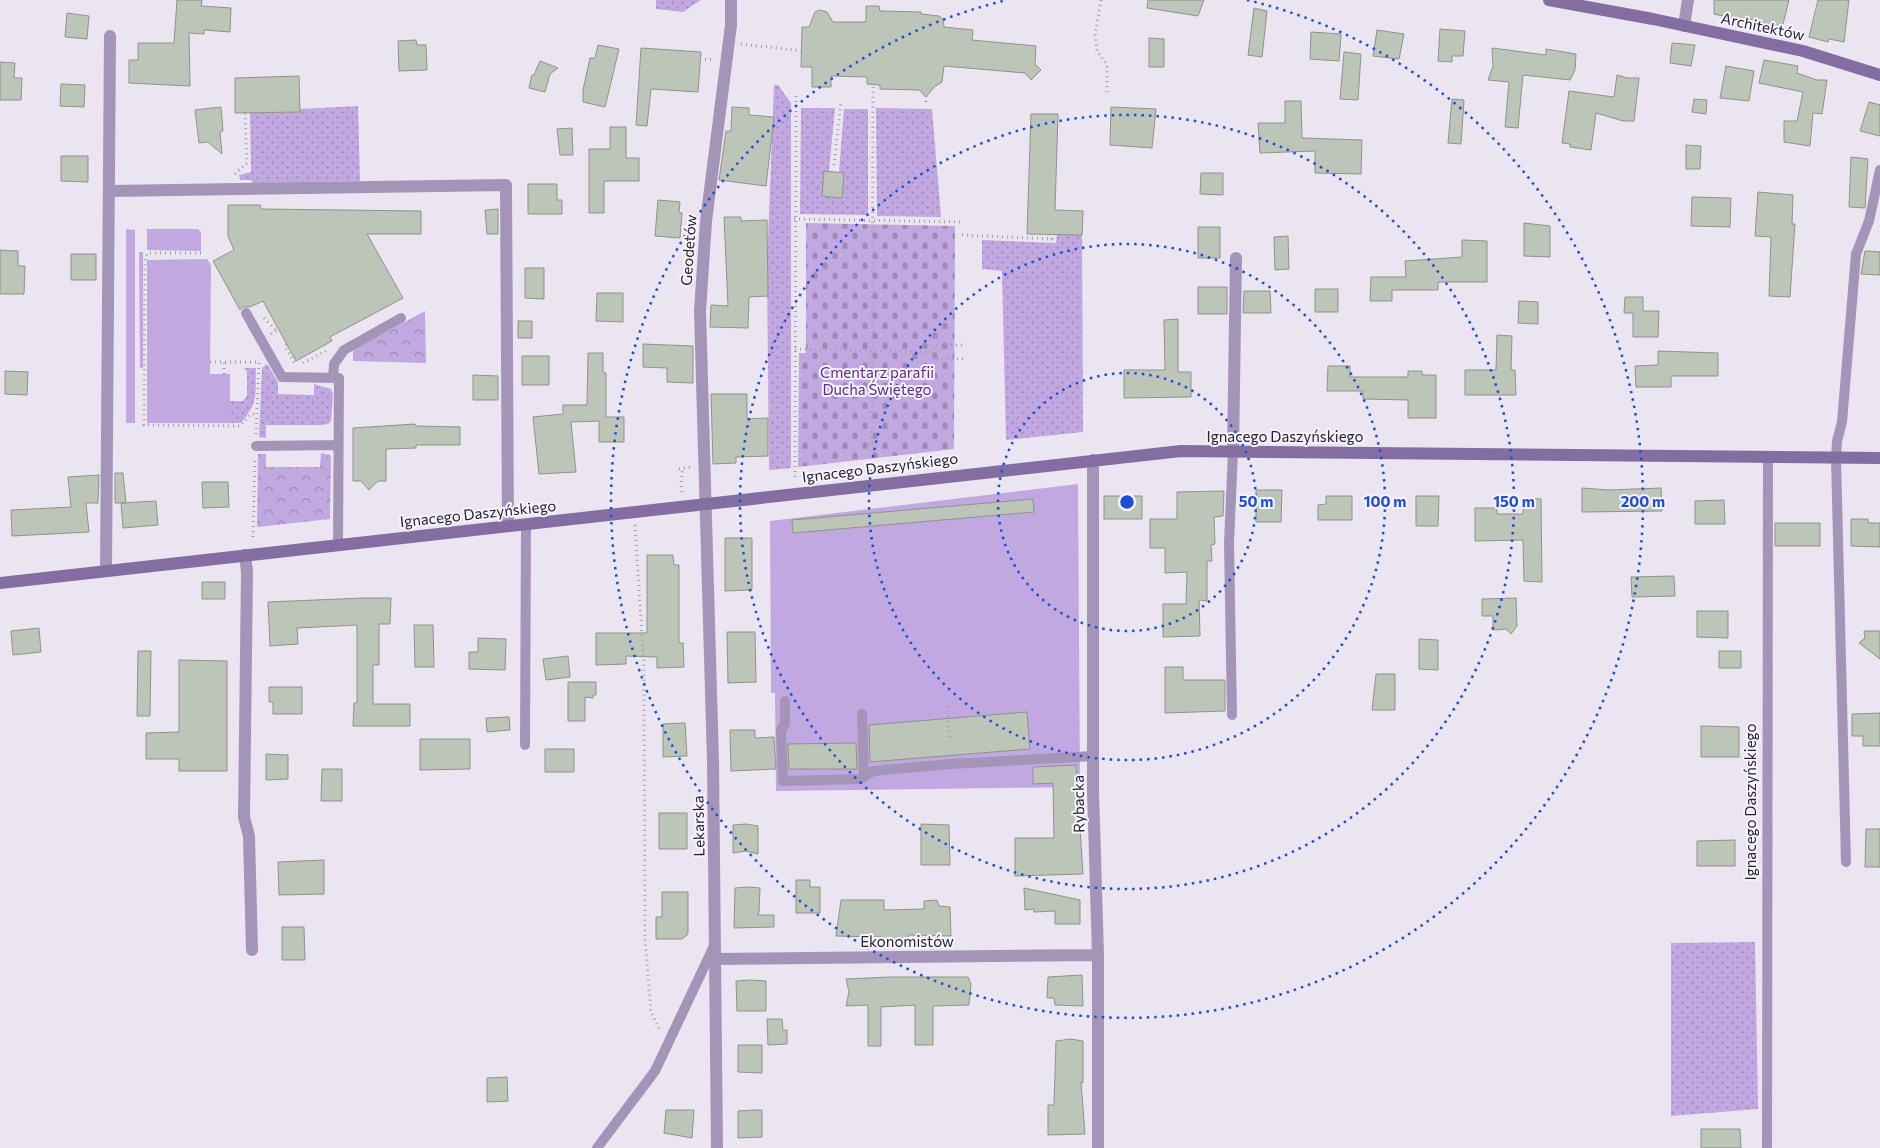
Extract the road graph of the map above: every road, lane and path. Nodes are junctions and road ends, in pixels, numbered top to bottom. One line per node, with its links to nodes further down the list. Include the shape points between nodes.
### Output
1 (731, 0): 60 (street, Geodetów, via 731,25 706,221 700,310)
2 (1101, 0): 11 (path, via 1095,35 1097,51 1107,65)
3 (1549, 0): 5 (main road, Architektów)
4 (1688, 0): 5 (street)
5 (1684, 26): 9 (main road, Architektów, via 1803,51)
6 (110, 36): 20 (street)
7 (746, 44): 8 (path)
8 (802, 51)
9 (1880, 75)
10 (873, 85): 22 (path)
11 (1107, 92)
12 (796, 94): 21 (path)
13 (926, 94): 15 (path)
14 (841, 101): 17 (path)
15 (926, 102)
16 (245, 113): 19 (path, via 248,163)
17 (834, 165)
18 (1880, 170): 54 (lane, via 1869,221 1856,254)
19 (235, 174)
20 (110, 191): 63 (street, via 214,193 506,184); 66 (street)
21 (794, 219): 22 (path); 37 (path)
22 (872, 220): 23 (path); 38 (path)
23 (962, 222)
24 (1052, 234): 25 (path, via 1052,239)
25 (962, 235)
26 (156, 253): 27 (path); 29 (path); 48 (path, via 148,253 145,258 144,425 240,426 251,414)
27 (201, 253)
28 (1236, 258): 52 (street)
29 (156, 260)
30 (246, 313): 47 (lane, via 282,377)
31 (401, 318): 47 (lane, via 344,350 334,364)
32 (272, 324): 33 (path)
33 (277, 331)
34 (286, 344): 45 (path)
35 (963, 345): 39 (path, via 934,345)
36 (332, 347): 44 (path, via 297,366)
37 (795, 349): 38 (path); 58 (path)
38 (872, 351): 39 (path); 49 (path)
39 (934, 352): 40 (path, via 934,359)
40 (963, 359)
41 (210, 362): 42 (path)
42 (224, 362): 43 (path); 46 (path)
43 (259, 362)
44 (287, 362)
45 (294, 362)
46 (224, 374)
47 (333, 378): 50 (lane, via 339,378)
48 (257, 414)
49 (872, 444)
50 (338, 445): 51 (lane); 64 (lane)
51 (256, 446)
52 (1233, 451): 53 (main road, Ignacego Daszyńskiego); 56 (main road, Ignacego Daszyńskiego, via 1181,451); 71 (lane, via 1229,543)
53 (1768, 457): 54 (main road, Ignacego Daszyńskiego); 85 (lane, Ignacego Daszyńskiego)
54 (1836, 458): 55 (main road, Ignacego Daszyńskiego); 76 (lane)
55 (1880, 458)
56 (1093, 460): 60 (main road, Ignacego Daszyńskiego); 74 (street, Rybacka)
57 (683, 468): 59 (path)
58 (795, 477)
59 (682, 492)
60 (707, 504): 61 (main road, Ignacego Daszyńskiego); 77 (street, Lekarska)
61 (634, 512): 62 (main road, Ignacego Daszyńskiego); 81 (path, via 644,669 645,939 651,1012)
62 (526, 524): 63 (main road, Ignacego Daszyńskiego); 73 (lane)
63 (508, 526): 64 (main road, Ignacego Daszyńskiego)
64 (338, 545): 65 (main road, Ignacego Daszyńskiego)
65 (245, 555): 66 (main road, Ignacego Daszyńskiego); 78 (street, via 244,816 249,836)
66 (106, 571): 67 (main road, Ignacego Daszyńskiego)
67 (0, 583)
68 (785, 701): 75 (lane, via 785,724 781,730 783,781)
69 (947, 706): 72 (path)
70 (862, 714): 75 (lane)
71 (1232, 715)
72 (950, 741)
73 (526, 746)
74 (1093, 756): 75 (lane, via 883,770); 79 (street, Rybacka)
75 (864, 777)
76 (1846, 862)
77 (716, 944): 80 (street, Lekarska); 81 (lane)
78 (252, 950)
79 (1098, 955): 80 (street, Ekonomistów); 84 (street, Rybacka)
80 (715, 959): 83 (street, Lekarska)
81 (667, 1045): 82 (lane, via 655,1071)
82 (597, 1148)
83 (717, 1148)
84 (1098, 1148)
85 (1767, 1148)

